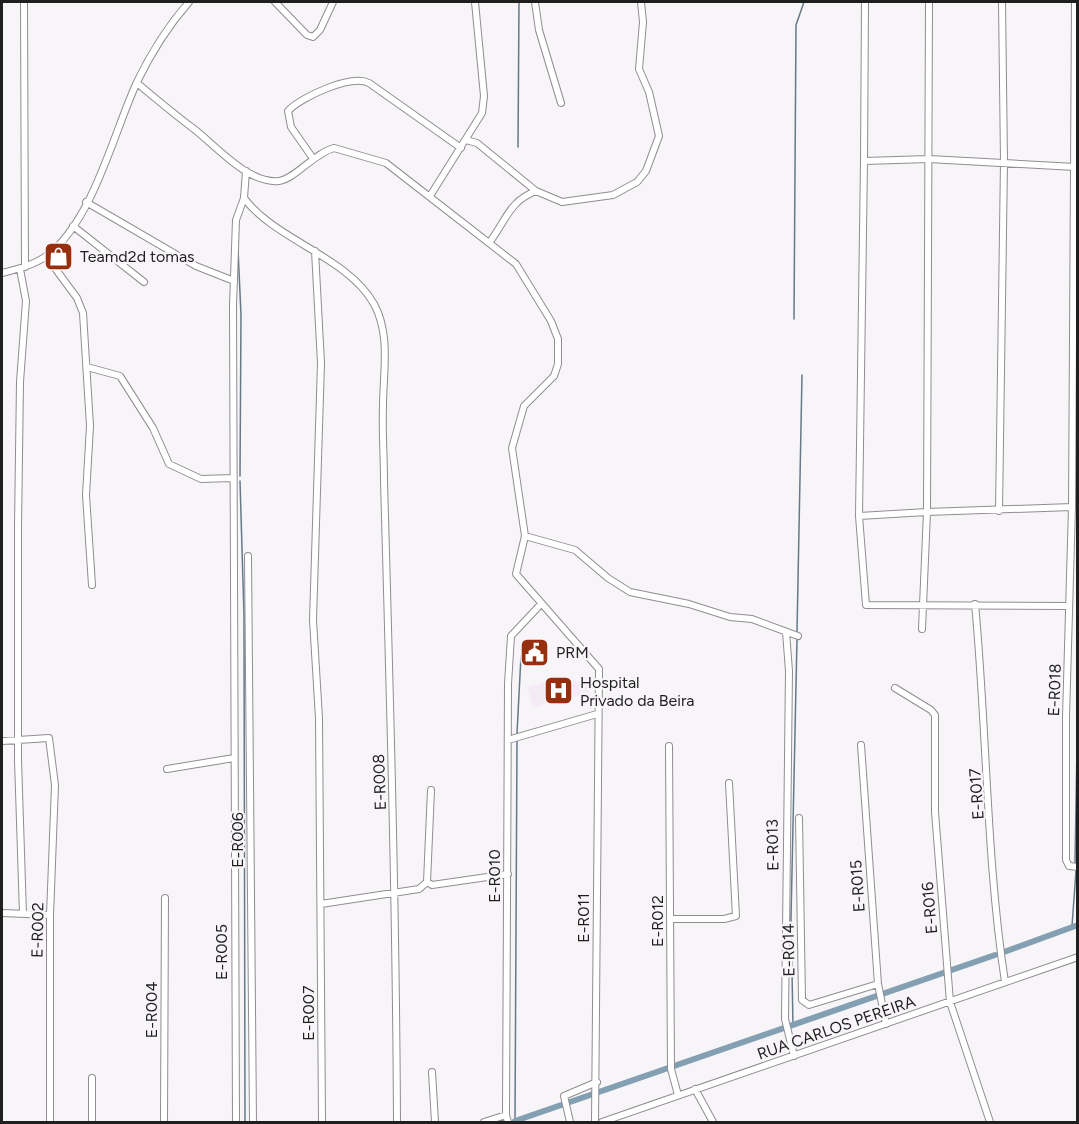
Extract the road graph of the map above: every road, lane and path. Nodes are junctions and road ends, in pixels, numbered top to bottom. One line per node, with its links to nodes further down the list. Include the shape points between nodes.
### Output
1 (24, 2): 32 (street)
2 (189, 2): 12 (street, via 174,19)
3 (275, 2): 4 (street, via 313,37)
4 (333, 2)
5 (475, 2): 14 (street, via 484,96 481,117)
6 (535, 2): 13 (street, via 539,30)
7 (641, 2): 24 (street, via 639,69 649,92 659,136 646,171 625,189 601,197 562,202)
8 (865, 2): 20 (street)
9 (929, 2): 19 (street)
10 (1002, 2): 21 (street)
11 (1075, 2): 22 (street, E-R018)
12 (137, 83): 23 (street); 27 (street)
13 (561, 103)
14 (471, 131): 15 (street); 16 (street)
15 (466, 140): 16 (street); 17 (street)
16 (477, 143): 24 (street)
17 (461, 148): 18 (street, via 369,83 359,80 339,84 288,111 294,132); 25 (street)
18 (312, 157): 23 (street, via 283,180 269,180); 25 (street, via 334,148 350,151 386,164)
19 (929, 159): 20 (street); 21 (street); 40 (street)
20 (864, 161): 41 (street)
21 (1004, 162): 22 (street); 39 (street)
22 (1075, 167): 38 (street, E-R018)
23 (246, 171): 26 (street)
24 (536, 191): 29 (street, via 516,201)
25 (430, 196): 29 (street)
26 (244, 198): 30 (street, E-R008, via 261,216); 34 (street, via 236,220)
27 (86, 202): 28 (street); 34 (street, via 196,266)
28 (72, 226): 31 (street); 35 (street)
29 (489, 243): 42 (street, via 522,271 558,339 554,376 524,406 512,448)
30 (315, 251): 69 (street, E-R008, via 363,290 378,314 385,355 383,441); 71 (street, E-R007, via 321,363 314,620)
31 (46, 256): 32 (street); 36 (street, via 82,305)
32 (22, 268): 33 (street); 56 (street, via 26,301 20,382)
33 (2, 273)
34 (234, 281): 37 (street)
35 (144, 282)
36 (87, 367): 37 (street, via 120,376 153,428 170,464 201,479); 44 (street, via 90,426 86,495)
37 (232, 478): 61 (street)
38 (1072, 507): 39 (street); 48 (street, E-R018)
39 (999, 511): 40 (street)
40 (927, 512): 41 (street); 45 (street)
41 (860, 516): 45 (street, via 866,605)
42 (525, 536): 46 (street, E-R011, via 516,574); 50 (street, via 575,550 630,592 752,619)
43 (248, 556): 92 (street, E-R006)
44 (92, 585)
45 (925, 603): 47 (street); 49 (street)
46 (541, 604): 55 (street, E-R011, via 599,669); 57 (street, E-R010, via 511,636)
47 (975, 604): 48 (street); 77 (street, E-R017)
48 (1068, 606): 51 (street, E-R018)
49 (922, 629)
50 (786, 632): 53 (street); 81 (street, E-R013, via 789,671 785,1019)
51 (1069, 633): 52 (street); 66 (street, E-R018, via 1066,860 1069,866)
52 (1077, 633)
53 (798, 636)
54 (895, 688): 79 (street, E-R016, via 935,715 935,812)
55 (597, 714): 57 (street); 84 (street, E-R011)
56 (19, 740): 58 (street); 73 (street); 74 (street, E-R002, via 49,738 55,784)
57 (508, 740): 67 (street, E-R010)
58 (2, 741)
59 (861, 745): 78 (street, E-R015)
60 (669, 746): 75 (street, E-R012)
61 (234, 758): 62 (street); 91 (street, E-R005)
62 (167, 769)
63 (729, 783): 75 (street, via 736,916)
64 (431, 790): 68 (street)
65 (799, 818): 78 (street, E-R014, via 802,1000 809,1005)
66 (1077, 867)
67 (508, 874): 68 (street, via 432,885); 87 (street, E-R010)
68 (427, 882): 69 (street, via 419,889)
69 (396, 893): 71 (street); 94 (street, E-R008)
70 (165, 898): 90 (street, E-R004)
71 (321, 904): 93 (street, E-R007)
72 (2, 913): 73 (street)
73 (23, 914): 74 (street)
74 (50, 915): 88 (street, E-R002)
75 (671, 919): 86 (street, E-R012, via 671,1069)
76 (1077, 957): 77 (street, RUA CARLOS PEREIRA)
77 (1005, 982): 79 (street, RUA CARLOS PEREIRA)
78 (878, 984): 80 (street, E-R015)
79 (950, 1002): 80 (street, RUA CARLOS PEREIRA); 101 (street, E-R016)
80 (886, 1024): 81 (street, RUA CARLOS PEREIRA)
81 (794, 1056): 85 (street, RUA CARLOS PEREIRA)
82 (432, 1072): 95 (street)
83 (92, 1078): 89 (street)
84 (597, 1082): 97 (street, via 564,1096); 98 (street, E-R011)
85 (695, 1089): 86 (street, RUA CARLOS PEREIRA); 100 (street)
86 (678, 1095): 99 (street, RUA CARLOS PEREIRA)
87 (507, 1119): 96 (street)
88 (50, 1122)
89 (92, 1122)
90 (164, 1122)
91 (236, 1122)
92 (253, 1122)
93 (322, 1122)
94 (397, 1122)
95 (435, 1122)
96 (484, 1122)
97 (570, 1122)
98 (595, 1122)
99 (603, 1122)
100 (713, 1122)
101 (990, 1122)

